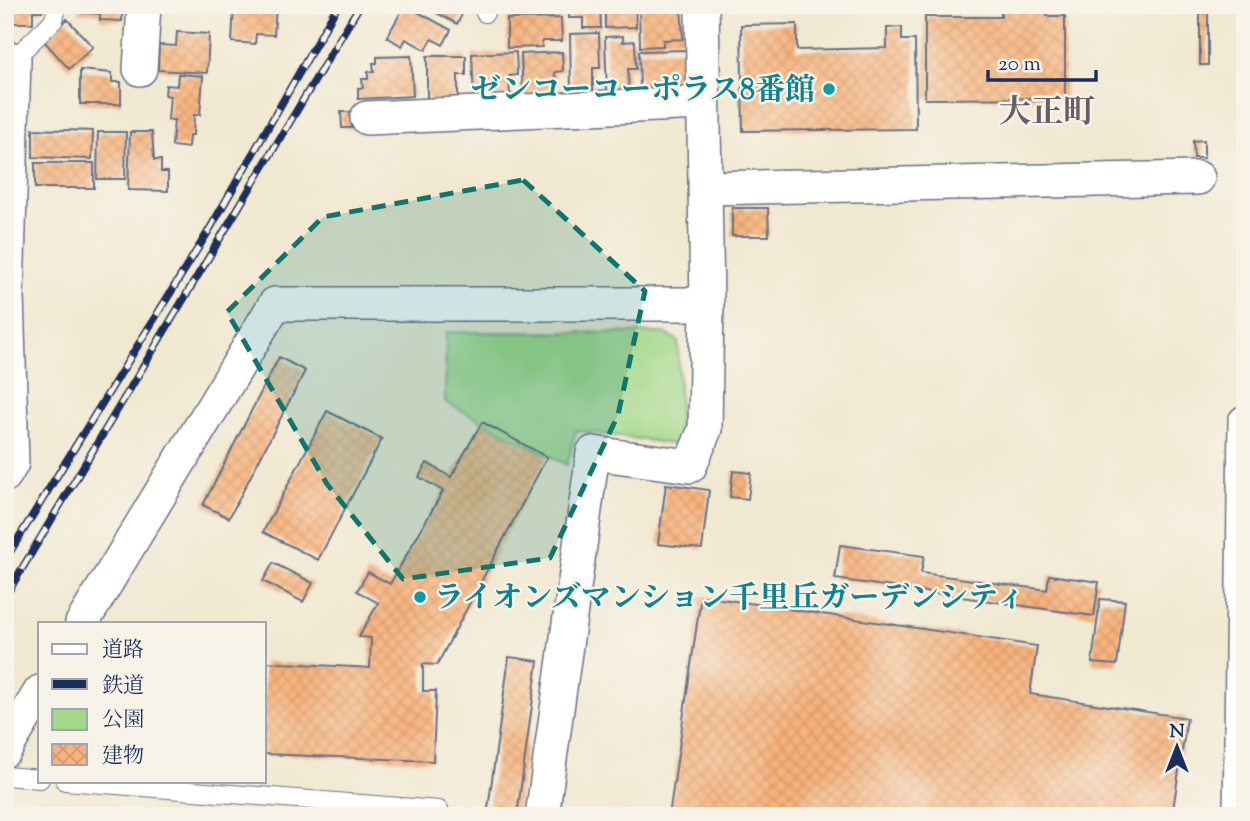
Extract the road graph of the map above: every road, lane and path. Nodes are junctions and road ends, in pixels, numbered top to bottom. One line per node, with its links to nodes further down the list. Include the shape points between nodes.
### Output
1 (57, 5): 4 (lane, via 54,20)
2 (144, 5): 5 (street)
3 (702, 5): 6 (street)
4 (14, 59): 10 (street)
5 (140, 69)
6 (702, 103): 7 (street); 9 (street)
7 (367, 118)
8 (1198, 178): 9 (street)
9 (705, 188): 11 (street)
10 (6, 295): 13 (street, via 12,463)
11 (707, 304): 14 (street, via 275,304); 21 (street, via 705,429 690,466 593,453)
12 (1245, 422): 22 (street)
13 (5, 475)
14 (83, 622)
15 (38, 695): 16 (street)
16 (5, 750)
17 (5, 776): 18 (lane)
18 (38, 779)
19 (78, 782): 20 (lane)
20 (439, 810)
21 (542, 816)
22 (1240, 816)

